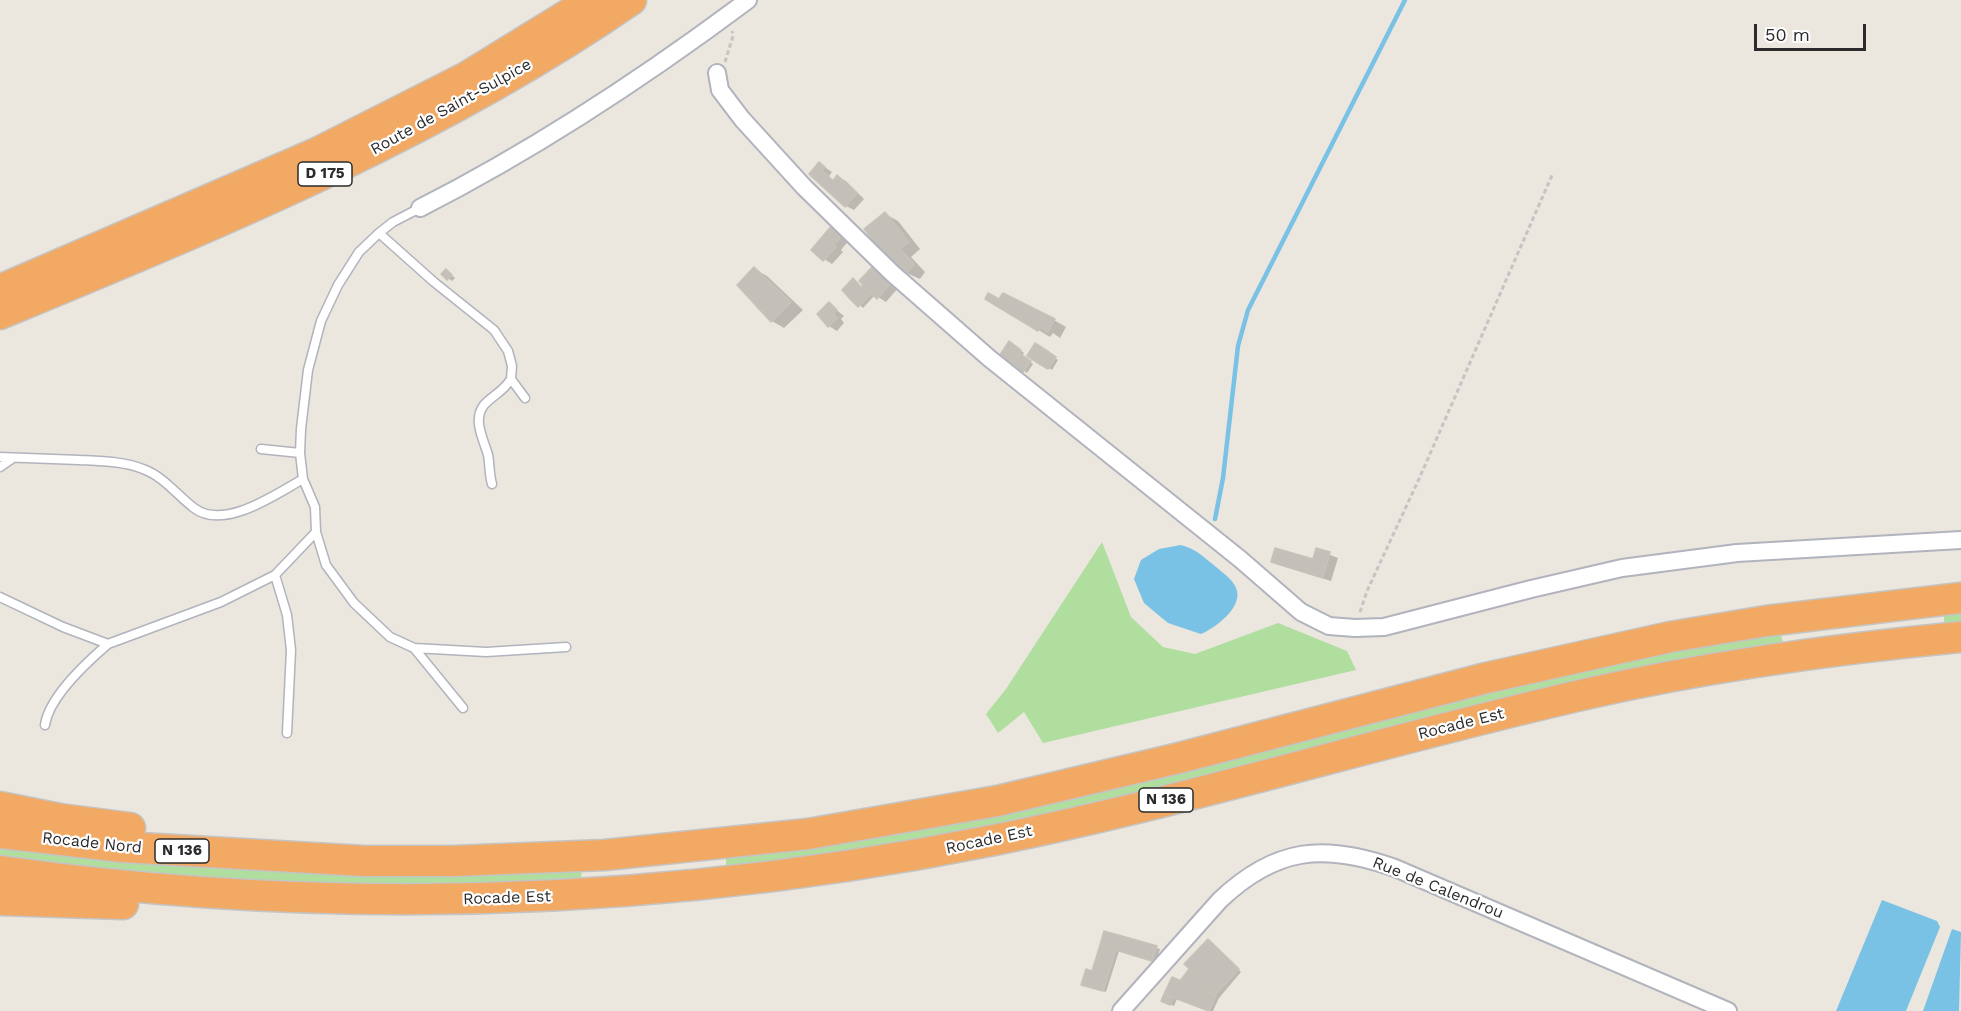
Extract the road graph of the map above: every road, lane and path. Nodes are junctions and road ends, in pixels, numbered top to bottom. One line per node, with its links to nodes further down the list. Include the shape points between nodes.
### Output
1 (592, 0): 9 (highway, Route de Saint-Sulpice / D 175, via 465,78 317,153)
2 (631, 0): 10 (highway, Route de Saint-Sulpice / D 175, via 479,95 329,173)
3 (747, 0): 4 (street)
4 (727, 15): 5 (path, via 734,36); 7 (street, via 560,129)
5 (717, 73): 25 (street, via 720,90 742,119 804,187 892,273 989,358 1301,612 1329,626)
6 (1553, 173): 25 (path, via 1367,591)
7 (420, 208): 8 (lane)
8 (379, 233): 11 (lane, via 494,330 508,351); 14 (lane, via 358,252 321,321 308,370)
9 (0, 290)
10 (0, 314)
11 (511, 379): 12 (lane); 19 (lane, via 479,413)
12 (525, 398)
13 (261, 449): 14 (lane)
14 (300, 453): 18 (lane)
15 (0, 457): 16 (lane)
16 (14, 458): 17 (lane); 18 (lane, via 100,461 144,469 195,509 214,516 236,513 264,502)
17 (0, 467)
18 (303, 479): 20 (lane, via 315,507)
19 (492, 484)
20 (316, 532): 22 (lane); 29 (lane, via 326,565 354,603 390,637)
21 (1961, 540): 25 (street, via 1737,553 1622,568 1384,627)
22 (275, 575): 27 (lane, via 220,602); 32 (lane, via 287,615 291,650)
23 (0, 597): 27 (lane)
24 (1961, 598): 35 (highway, N 136, via 1766,621 1670,637 1486,678 997,801 808,834 605,855)
25 (1355, 628)
26 (1961, 637): 38 (highway, Rocade Est / N 136, via 1772,659 1589,693 1191,795 909,857 820,871 600,894 485,900)
27 (108, 644): 31 (lane, via 58,697)
28 (566, 647): 29 (lane, via 486,652)
29 (414, 648): 30 (lane)
30 (462, 708)
31 (45, 725)
32 (287, 733)
33 (0, 807): 35 (highway, via 60,819)
34 (0, 833): 35 (highway, Rocade Nord / N 136, via 123,847)
35 (364, 861)
36 (0, 871): 38 (highway, Rocade Est / N 136, via 171,891)
37 (0, 900): 38 (highway, via 277,909)
38 (362, 900)
39 (1121, 1011): 40 (street, Rue de Calendrou, via 1234,886 1278,861 1324,853 1356,856 1395,868)
40 (1728, 1011)

